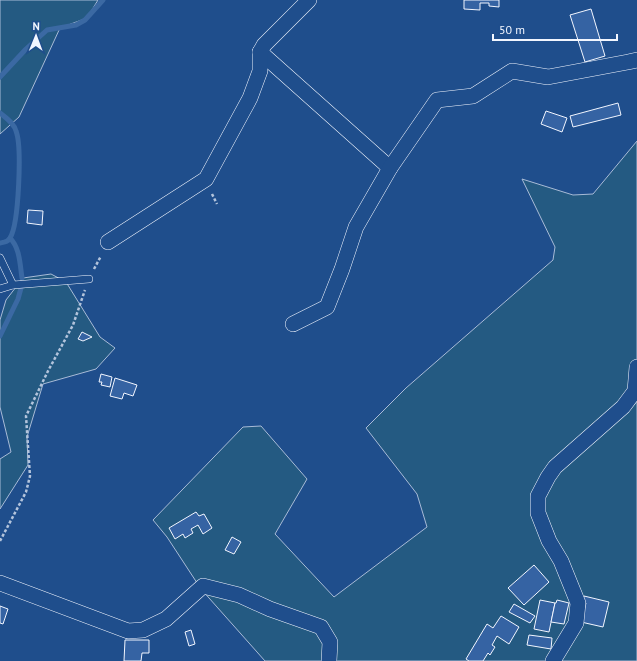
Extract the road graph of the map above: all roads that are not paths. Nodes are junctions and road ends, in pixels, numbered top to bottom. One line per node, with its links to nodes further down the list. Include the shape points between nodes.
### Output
1 (309, 0): 2 (street)
2 (260, 52): 4 (street); 5 (street, via 260,71 250,98 206,179)
3 (637, 60): 4 (street, via 548,77 512,71 473,96 438,100)
4 (390, 168): 10 (street, via 356,227 327,307)
5 (108, 242)
6 (0, 258): 8 (lane)
7 (89, 279): 8 (lane)
8 (13, 285): 9 (lane)
9 (0, 289)
10 (293, 324)
11 (637, 368): 14 (street, via 635,391 623,407 555,467 538,496 538,513 578,603 576,623)
12 (0, 583): 13 (street, via 128,631 143,630 166,619 202,586 239,595 321,627 330,642)
13 (329, 661)
14 (553, 661)

